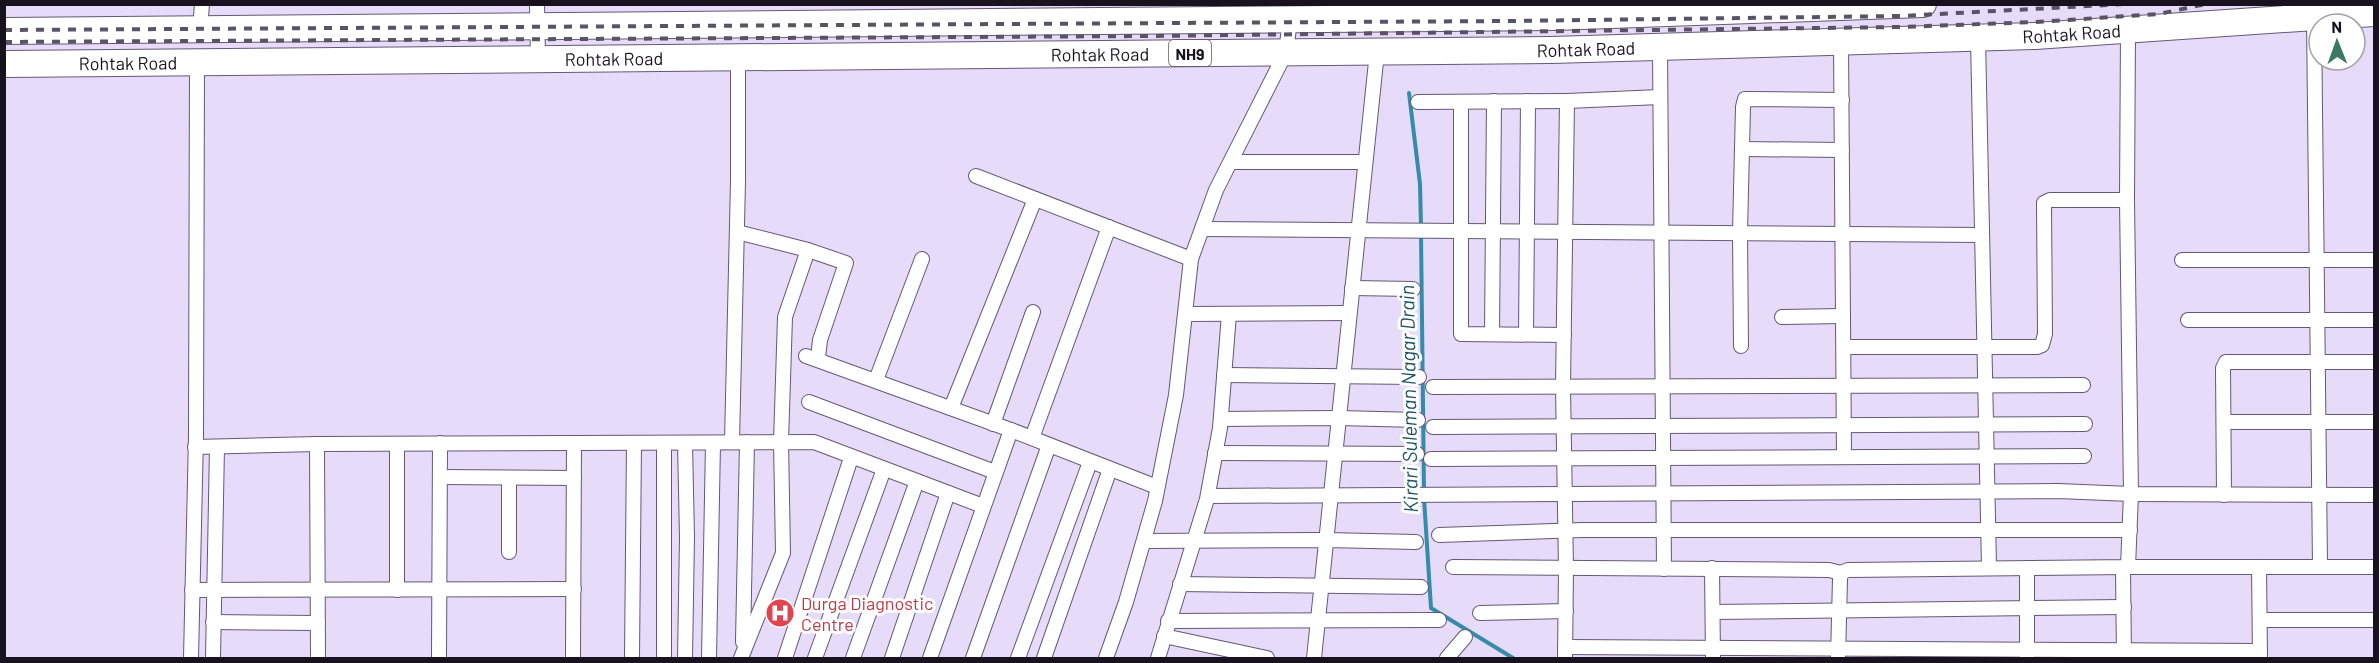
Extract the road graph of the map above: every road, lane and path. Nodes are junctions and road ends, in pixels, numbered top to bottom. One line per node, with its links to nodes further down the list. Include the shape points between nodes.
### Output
1 (1923, 4): 2 (highway, Rohtak Road / NH9)
2 (1736, 9): 3 (highway, Rohtak Road / NH9); 13 (highway)
3 (1520, 11): 8 (highway, Rohtak Road / NH9)
4 (1193, 13): 5 (highway, Rohtak Road / NH9); 8 (highway, Rohtak Road / NH9)
5 (538, 15): 6 (highway, Rohtak Road / NH9); 18 (street)
6 (201, 17): 10 (highway, Rohtak Road / NH9)
7 (2307, 17): 9 (highway, Rohtak Road / NH9)
8 (1290, 20): 15 (street)
9 (2128, 30): 11 (highway, Rohtak Road / NH9); 35 (street)
10 (4, 31)
11 (1978, 38): 12 (highway, Rohtak Road / NH9); 47 (street)
12 (1841, 42): 13 (highway, Rohtak Road / NH9); 23 (street)
13 (1721, 45): 14 (highway, Rohtak Road / NH9)
14 (1660, 47): 16 (highway, Rohtak Road / NH9); 22 (street)
15 (1286, 52): 16 (highway, Rohtak Road / NH9); 17 (highway, Rohtak Road / NH9); 31 (street)
16 (1377, 52): 32 (street)
17 (738, 58): 18 (highway, Rohtak Road / NH9); 44 (street)
18 (538, 60): 19 (highway, Rohtak Road / NH9)
19 (197, 63): 20 (highway, Rohtak Road / NH9); 112 (street)
20 (4, 64)
21 (2315, 72): 51 (street)
22 (1660, 97): 25 (street); 43 (street)
23 (1842, 100): 29 (street, via 1745,99); 30 (street)
24 (1528, 101): 25 (street); 28 (street); 41 (street)
25 (1567, 101): 42 (street)
26 (1418, 102): 27 (street)
27 (1461, 102): 28 (street); 39 (street)
28 (1494, 102): 40 (street)
29 (1742, 149): 30 (street); 45 (street)
30 (1842, 150): 46 (street)
31 (1230, 162): 32 (street); 37 (street)
32 (1365, 162): 38 (street)
33 (976, 176): 34 (street)
34 (1035, 199): 36 (street); 84 (street)
35 (2127, 200): 69 (street, via 2046,201 2045,340 2037,347); 137 (street)
36 (1109, 227): 50 (street); 99 (street)
37 (1202, 229): 38 (street); 50 (street)
38 (1358, 230): 39 (street); 54 (street)
39 (1461, 230): 40 (street); 65 (street, via 1461,334)
40 (1492, 230): 41 (street); 65 (street)
41 (1526, 231): 42 (street); 66 (street)
42 (1566, 231): 43 (street); 67 (street)
43 (1661, 231): 45 (street); 79 (street)
44 (737, 232): 48 (street); 101 (street)
45 (1740, 232): 46 (street); 68 (street)
46 (1842, 233): 47 (street); 60 (street)
47 (1982, 235): 69 (street)
48 (808, 250): 76 (street, via 847,265 812,357); 103 (street, via 785,317)
49 (922, 259): 76 (street)
50 (1191, 259): 58 (street)
51 (2317, 259): 52 (street); 53 (street); 63 (street)
52 (2182, 260)
53 (2374, 260)
54 (1352, 288): 55 (street); 57 (street)
55 (1413, 289)
56 (1033, 312): 91 (street)
57 (1349, 313): 59 (street); 74 (street)
58 (1185, 314): 59 (street); 132 (street, via 1176,395)
59 (1229, 314): 73 (street)
60 (1843, 316): 61 (street); 70 (street)
61 (1782, 317)
62 (2188, 320): 63 (street)
63 (2318, 320): 64 (street); 71 (street)
64 (2374, 320)
65 (1492, 334): 66 (street)
66 (1526, 334): 67 (street)
67 (1564, 335): 82 (street)
68 (1742, 346)
69 (1985, 346): 70 (street); 77 (street)
70 (1844, 347): 80 (street)
71 (2318, 362): 72 (street); 88 (street); 89 (street, via 2226,362)
72 (2374, 362)
73 (1224, 375): 74 (street); 86 (street)
74 (1343, 376): 75 (street); 85 (street)
75 (1419, 377)
76 (876, 380): 84 (street)
77 (1985, 385): 78 (street); 80 (street); 92 (street)
78 (2083, 385)
79 (1662, 386): 80 (street); 82 (street); 94 (street)
80 (1844, 386): 95 (street)
81 (1433, 387): 82 (street)
82 (1563, 387): 96 (street)
83 (809, 402): 127 (street)
84 (951, 408): 91 (street)
85 (1339, 418): 86 (street); 87 (street); 115 (street)
86 (1221, 419): 114 (street)
87 (1418, 420)
88 (2319, 421): 89 (street); 90 (street); 140 (street)
89 (2224, 422): 139 (street)
90 (2374, 422)
91 (993, 424): 98 (street)
92 (1986, 424): 93 (street); 95 (street); 118 (street)
93 (2085, 424)
94 (1663, 425): 95 (street); 96 (street); 120 (street)
95 (1844, 425): 117 (street)
96 (1564, 426): 97 (street); 122 (street)
97 (1433, 427)
98 (1011, 430): 99 (street); 127 (street)
99 (1032, 438): 111 (street)
100 (713, 442): 101 (street); 108 (street); 204 (street)
101 (732, 442): 102 (street)
102 (747, 442): 103 (street); 195 (street)
103 (781, 442): 121 (street, via 814,442); 195 (street, via 783,553)
104 (440, 443): 105 (street); 110 (street); 128 (street)
105 (574, 443): 106 (street); 130 (street)
106 (634, 443): 107 (street); 201 (street)
107 (664, 443): 108 (street); 202 (street)
108 (685, 443): 203 (street)
109 (317, 444): 110 (street); 113 (street); 171 (street)
110 (397, 444): 172 (street)
111 (1049, 445): 124 (street); 210 (street)
112 (195, 447): 113 (street); 169 (street)
113 (217, 447): 170 (street)
114 (1215, 453): 115 (street); 142 (street)
115 (1335, 453): 116 (street); 138 (street)
116 (1417, 454)
117 (1844, 456): 118 (street); 120 (street)
118 (1987, 456): 119 (street); 133 (street)
119 (2084, 456)
120 (1663, 457): 122 (street); 134 (street)
121 (851, 458): 125 (street); 205 (street)
122 (1566, 458): 123 (street); 136 (street)
123 (1431, 459)
124 (1090, 462): 126 (street); 211 (street)
125 (884, 469): 131 (street); 206 (street)
126 (1110, 469): 132 (street); 212 (street)
127 (995, 472): 143 (street)
128 (440, 477): 129 (street); 173 (street)
129 (509, 478): 130 (street); 153 (street)
130 (574, 478): 168 (street)
131 (916, 481): 135 (street); 207 (street)
132 (1158, 487): 150 (street)
133 (1987, 491): 134 (street); 137 (street); 144 (street)
134 (1663, 492): 136 (street); 145 (street)
135 (948, 493): 143 (street); 208 (street)
136 (1566, 493): 138 (street); 147 (street)
137 (2131, 494): 139 (street); 146 (street)
138 (1331, 495): 142 (street); 149 (street)
139 (2224, 495): 140 (street)
140 (2320, 495): 141 (street); 157 (street)
141 (2374, 495)
142 (1208, 496): 151 (street)
143 (984, 506): 209 (street)
144 (1988, 529): 145 (street); 146 (street); 155 (street)
145 (1664, 530): 147 (street); 163 (street)
146 (2130, 530): 162 (street)
147 (1566, 531): 148 (street); 159 (street)
148 (1438, 534)
149 (1326, 540): 151 (street); 152 (street); 166 (street)
150 (1144, 541): 151 (street); 213 (street)
151 (1193, 542): 165 (street)
152 (1416, 542)
153 (509, 552)
154 (1454, 567): 159 (street)
155 (1989, 567): 161 (street); 164 (street)
156 (2259, 567): 157 (street); 162 (street); 182 (street)
157 (2320, 567): 158 (street)
158 (2374, 567)
159 (1566, 568): 163 (street); 176 (street)
160 (1713, 568): 163 (street); 164 (street); 178 (street)
161 (2027, 568): 162 (street); 175 (street)
162 (2126, 568): 174 (street)
163 (1664, 569)
164 (1841, 573): 177 (street)
165 (1180, 584): 166 (street); 184 (street)
166 (1321, 586): 167 (street); 180 (street)
167 (1421, 587)
168 (573, 589): 173 (street); 200 (street)
169 (192, 590): 170 (street); 196 (street)
170 (213, 590): 171 (street); 185 (street)
171 (317, 590): 172 (street); 186 (street)
172 (397, 590): 173 (street)
173 (440, 590): 199 (street)
174 (2124, 607): 175 (street); 193 (street)
175 (2027, 608): 177 (street); 192 (street)
176 (1566, 611): 179 (street); 189 (street)
177 (1839, 611): 178 (street); 191 (street)
178 (1713, 612): 190 (street)
179 (1480, 613)
180 (1318, 620): 181 (street); 184 (street); 216 (street)
181 (1439, 620)
182 (2260, 620): 183 (street); 194 (street)
183 (2374, 620)
184 (1168, 621): 187 (street)
185 (213, 622): 186 (street); 197 (street)
186 (318, 623): 198 (street)
187 (1164, 636): 214 (street); 215 (street)
188 (1465, 637): 217 (street)
189 (1565, 653): 190 (street)
190 (1713, 653): 191 (street)
191 (1838, 653): 192 (street)
192 (2027, 654): 193 (street)
193 (2124, 655): 194 (street)
194 (2260, 655)
195 (742, 656)
196 (190, 658)
197 (213, 658)
198 (318, 658)
199 (439, 658)
200 (573, 658)
201 (632, 658)
202 (664, 658)
203 (685, 658)
204 (709, 658)
205 (785, 658)
206 (815, 658)
207 (854, 658)
208 (891, 658)
209 (930, 658)
210 (974, 658)
211 (1018, 658)
212 (1044, 658)
213 (1106, 658)
214 (1158, 658)
215 (1267, 658)
216 (1314, 658)
217 (1447, 658)

